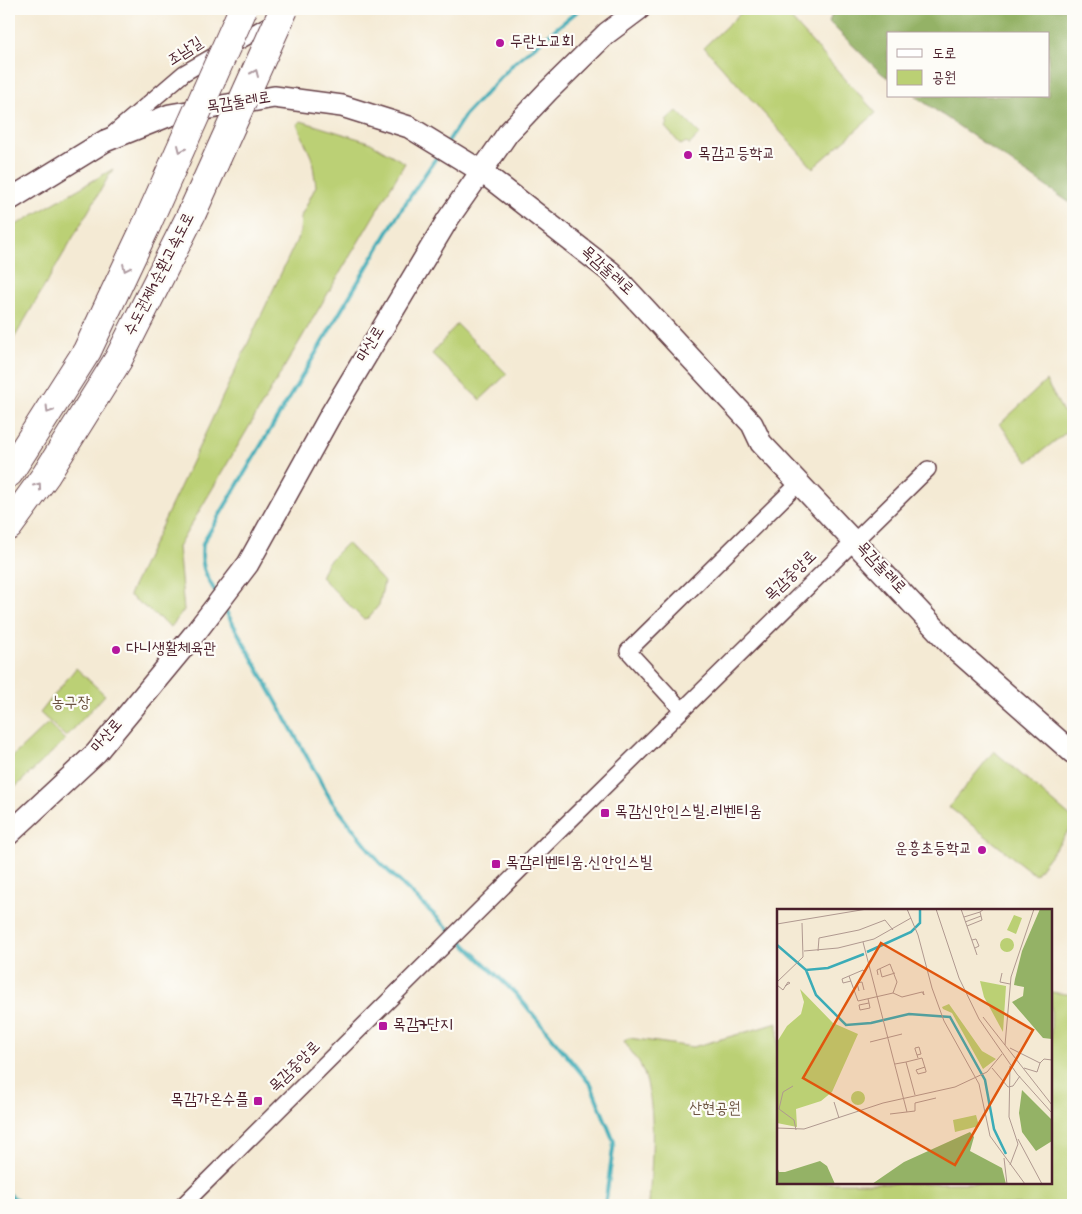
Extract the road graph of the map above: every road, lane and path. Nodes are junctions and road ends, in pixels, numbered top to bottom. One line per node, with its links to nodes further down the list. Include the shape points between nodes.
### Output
1 (243, 9): 9 (highway, 수도권제1순환고속도로, one-way to 9, bridge, via 87,351)
2 (284, 9): 11 (highway, 수도권제1순환고속도로, one-way to 2, bridge, via 46,475 118,360 192,213)
3 (296, 9): 5 (street, 조남길, via 184,73)
4 (639, 9): 6 (street, 마산로, via 606,33 548,91 508,133)
5 (105, 140): 6 (street, 목감둘레로, via 170,115 274,97 342,106 409,127); 7 (street, 목감둘레로)
6 (481, 171): 10 (street, 목감둘레로, via 611,272 752,424 761,443); 15 (street, 마산로, via 448,218 356,373 248,564 96,753)
7 (9, 200)
8 (928, 469): 12 (street, 목감중앙로)
9 (9, 473)
10 (798, 484): 12 (street, 목감둘레로); 13 (street, via 628,652)
11 (9, 526)
12 (854, 541): 13 (street, 목감중앙로); 14 (street, 목감둘레로, via 954,648)
13 (682, 710): 16 (street, 목감중앙로)
14 (1073, 753)
15 (9, 834)
16 (183, 1205)

